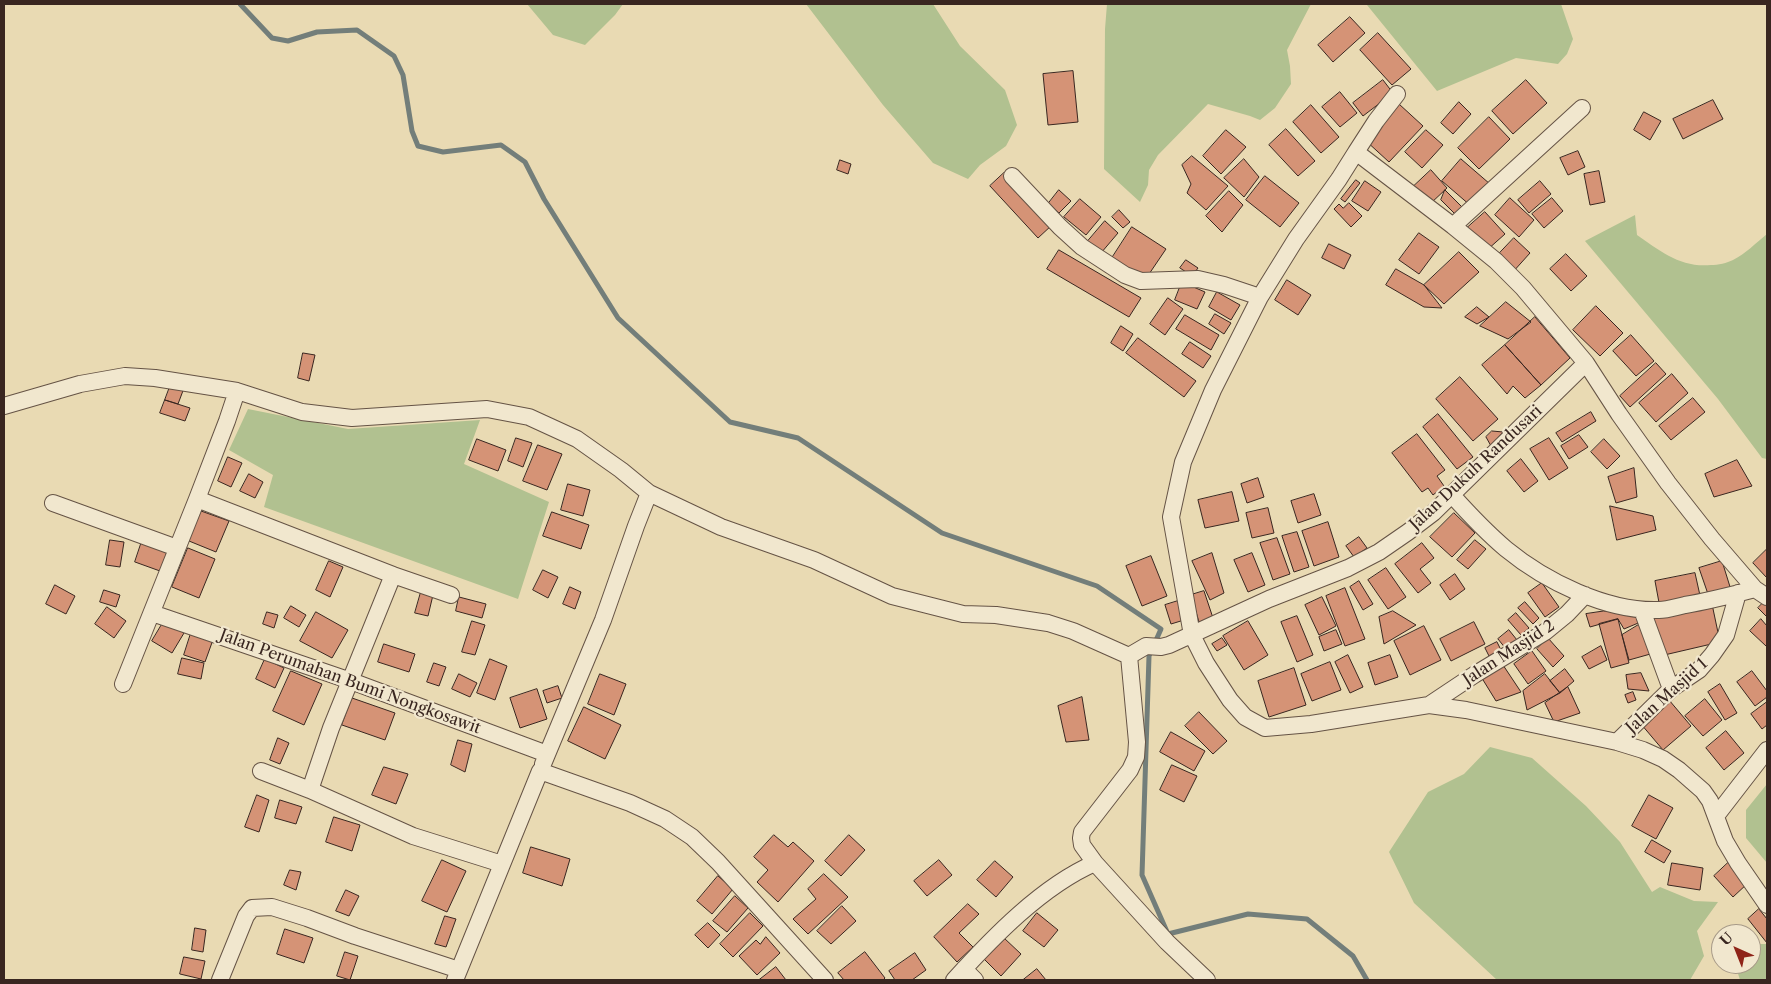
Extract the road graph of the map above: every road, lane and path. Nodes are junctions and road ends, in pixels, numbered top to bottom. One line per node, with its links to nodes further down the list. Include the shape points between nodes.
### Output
1 (1397, 94): 3 (street)
2 (1582, 108): 5 (street)
3 (1356, 152): 5 (street); 6 (street)
4 (1012, 176): 6 (street, via 1082,247 1124,275 1141,281 1198,279)
5 (1453, 226): 7 (street, via 1523,288)
6 (1260, 297): 22 (street, via 1213,390 1183,462 1171,517)
7 (1586, 363): 11 (street, Jalan Dukuh Randusari); 17 (street, via 1668,483 1712,539)
8 (237, 391): 9 (street, via 125,376 80,384); 10 (street, via 302,412 352,418 486,409 529,417 577,439); 12 (street)
9 (4, 406)
10 (649, 493): 23 (street, via 721,527 814,560 892,596 962,614 1048,623); 30 (street, via 612,598)
11 (1452, 495): 19 (street, via 1507,549 1540,572); 22 (street, Jalan Dukuh Randusari, via 1379,552)
12 (197, 499): 14 (street); 15 (street)
13 (53, 503): 14 (street)
14 (177, 548): 21 (street)
15 (393, 575): 18 (street); 24 (street)
16 (1738, 593): 17 (street); 20 (street, via 1661,610); 26 (street, Jalan Masjid 1, via 1726,635 1712,656 1699,670)
17 (1761, 593)
18 (450, 595)
19 (1585, 595): 20 (street); 27 (street, Jalan Masjid 2, via 1551,628)
20 (1642, 610): 26 (street)
21 (152, 613): 24 (street, Jalan Perumahan Bumi Nongkosawit); 25 (street)
22 (1192, 634): 23 (street, Jalan Dukuh Randusari); 27 (street, via 1230,700 1245,717 1265,728)
23 (1130, 656): 35 (street, via 1136,756 1130,770 1082,832 1082,845)
24 (350, 681): 30 (street, Jalan Perumahan Bumi Nongkosawit); 33 (street)
25 (123, 684)
26 (1671, 689): 28 (street, Jalan Masjid 1)
27 (1429, 705): 28 (street)
28 (1617, 742): 34 (street, via 1643,750 1680,770 1703,791)
29 (1767, 750): 34 (street)
30 (547, 754): 31 (street)
31 (540, 770): 36 (street); 41 (street, via 630,803 665,819 692,837)
32 (261, 771): 33 (street)
33 (310, 790): 36 (street, via 413,836)
34 (1716, 816): 37 (street, via 1725,841)
35 (1095, 863): 39 (street, via 1061,881 1016,918 981,950); 42 (street, via 1167,942)
36 (502, 864): 38 (street)
37 (1767, 905)
38 (457, 975): 40 (street, via 272,907 252,908 246,916)
39 (964, 976)
40 (220, 980)
41 (825, 980)
42 (1207, 980)

